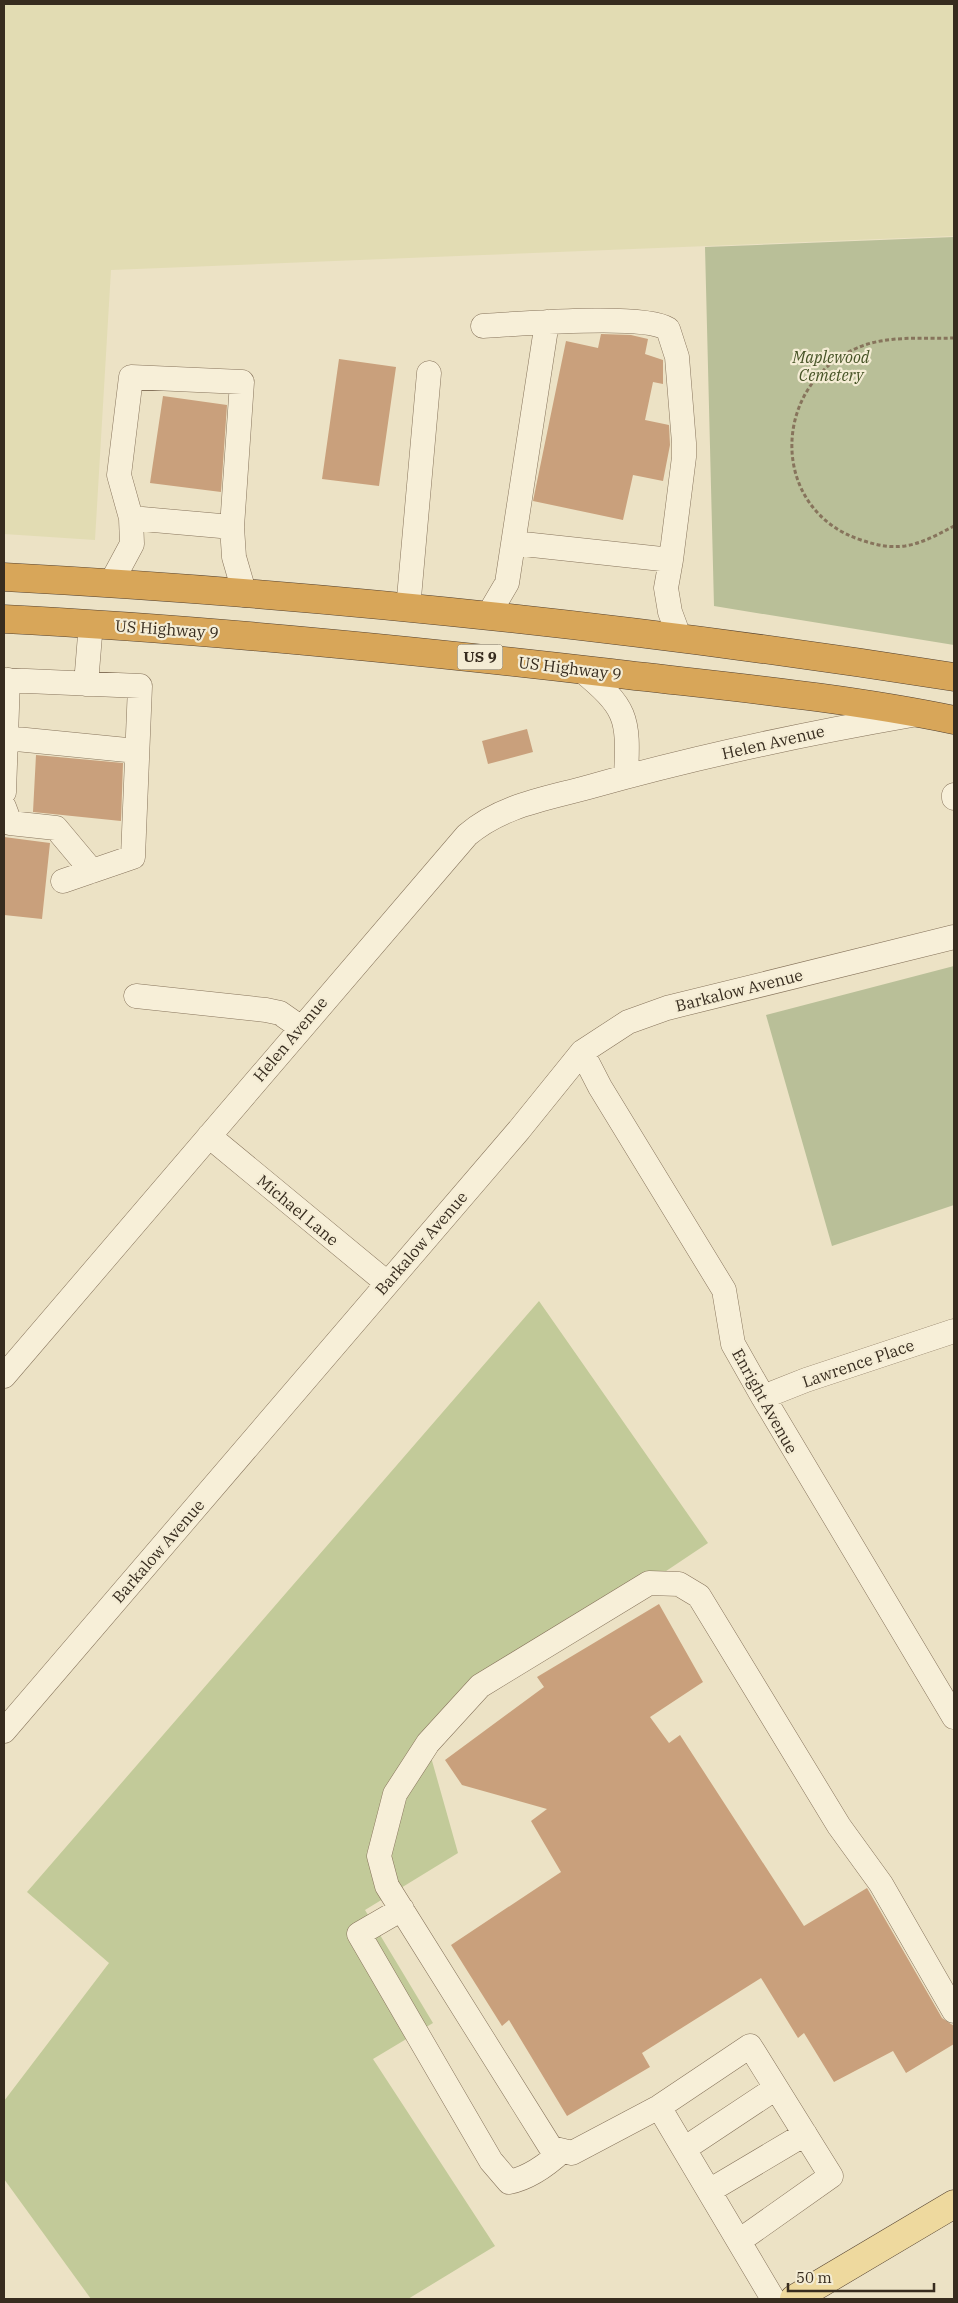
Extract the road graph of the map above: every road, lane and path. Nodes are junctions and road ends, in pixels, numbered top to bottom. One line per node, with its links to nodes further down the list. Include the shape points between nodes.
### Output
1 (547, 322): 2 (street); 8 (street); 9 (street, via 646,323 663,326 672,335 677,357 684,457)
2 (483, 326)
3 (954, 338): 7 (path, via 879,342 858,347 839,357 822,371 806,392 791,434 791,450 805,497 828,523 848,536 888,547 907,546)
4 (429, 373): 13 (street)
5 (131, 518): 6 (street); 6 (street, via 119,475 131,377 242,382); 11 (street, via 132,544)
6 (232, 526): 12 (street, via 234,558)
7 (954, 526)
8 (514, 543): 9 (street); 14 (street, via 507,584)
9 (671, 560): 17 (street, via 666,588)
10 (4, 577): 11 (highway)
11 (111, 583): 12 (highway)
12 (245, 595): 13 (highway)
13 (408, 609): 14 (highway)
14 (486, 617): 17 (highway)
15 (4, 619): 16 (highway, US Highway 9 / US 9)
16 (91, 623): 18 (highway, US Highway 9 / US 9, via 258,635); 21 (street)
17 (680, 639): 19 (highway)
18 (580, 669): 22 (highway, US Highway 9 / US 9); 26 (street, via 604,688 622,711 628,740)
19 (954, 677)
20 (6, 680): 21 (street); 24 (street)
21 (86, 684): 25 (street, via 140,686)
22 (920, 713): 23 (highway, US Highway 9 / US 9); 26 (street, Helen Avenue, via 834,728)
23 (954, 720)
24 (6, 738): 25 (street); 27 (street)
25 (137, 751): 31 (street, via 133,857)
26 (626, 776): 35 (street, Helen Avenue, via 516,806 480,824)
27 (4, 792)
28 (954, 794): 29 (street)
29 (954, 798)
30 (4, 807): 31 (street, via 10,823 56,828)
31 (92, 871): 32 (street)
32 (63, 882)
33 (954, 937): 36 (street, Barkalow Avenue, via 661,1010 628,1022)
34 (136, 996): 35 (street, via 266,1010 280,1013)
35 (300, 1027): 37 (street, Helen Avenue)
36 (582, 1052): 38 (street, Barkalow Avenue); 41 (street, Enright Avenue, via 724,1290 733,1344)
37 (209, 1136): 38 (street, Michael Lane); 40 (street, Helen Avenue)
38 (387, 1284): 43 (street, Barkalow Avenue)
39 (954, 1331): 41 (street, Lawrence Place)
40 (4, 1376)
41 (763, 1397): 42 (street, Enright Avenue)
42 (954, 1717)
43 (4, 1731)
44 (402, 1909): 45 (street, via 387,1886 379,1856 395,1794 428,1743 480,1686 650,1584 679,1584 699,1596 839,1826 881,1884); 50 (street, via 551,2148); 50 (street, via 359,1934 491,2161 509,2182 519,2180 550,2162)
45 (954, 2011)
46 (776, 2088): 47 (street, via 750,2046); 48 (street); 49 (street)
47 (659, 2106): 49 (street); 50 (street, via 572,2153)
48 (805, 2134): 51 (street); 53 (street, via 831,2176)
49 (684, 2148): 51 (street)
50 (562, 2151)
51 (709, 2191): 53 (street)
52 (954, 2204): 55 (main road)
53 (739, 2241): 54 (street)
54 (773, 2299)
55 (794, 2299)

